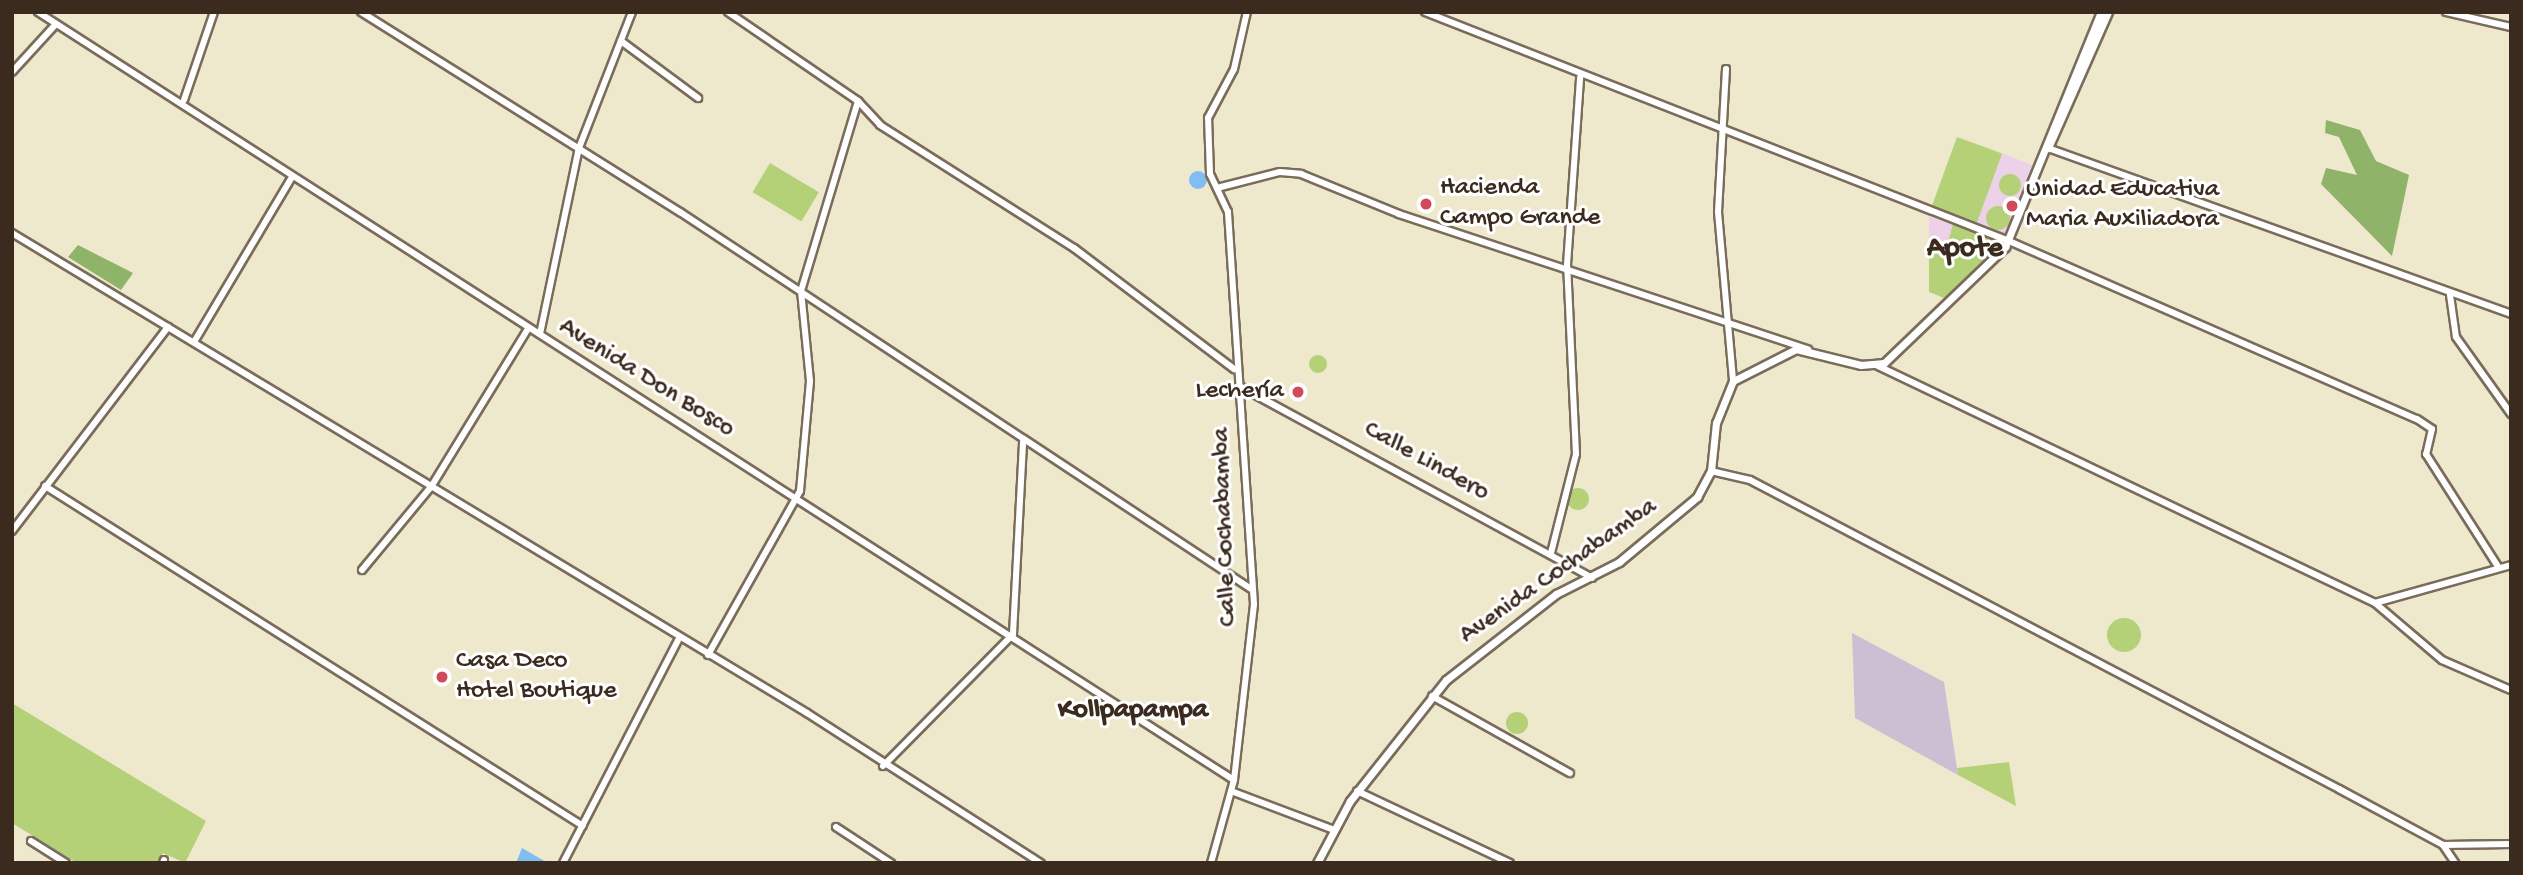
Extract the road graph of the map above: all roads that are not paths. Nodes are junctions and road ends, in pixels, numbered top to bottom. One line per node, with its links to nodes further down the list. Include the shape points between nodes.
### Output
1 (38, 12): 11 (street, Avenida Don Bosco)
2 (214, 12): 19 (street)
3 (361, 12): 22 (street)
4 (632, 12): 13 (street)
5 (727, 12): 20 (street)
6 (1247, 12): 25 (street, Calle Cochabamba, via 1234,69 1208,118 1208,164)
7 (1425, 12): 16 (street)
8 (2101, 12): 17 (main road)
9 (2108, 12): 17 (main road)
10 (2446, 12): 12 (street)
11 (56, 24): 15 (street); 19 (street, Avenida Don Bosco)
12 (2511, 27)
13 (621, 41): 18 (street); 22 (street)
14 (1726, 69): 21 (street)
15 (12, 72)
16 (1580, 77): 21 (street); 28 (street)
17 (2071, 95): 23 (main road)
18 (698, 98)
19 (184, 100): 24 (street, Avenida Don Bosco)
20 (858, 101): 29 (street); 39 (street, via 880,125 1074,248)
21 (1719, 128): 27 (street); 32 (street)
22 (579, 148): 29 (street); 35 (street)
23 (2048, 148): 27 (main road); 30 (street)
24 (292, 177): 34 (street, Avenida Don Bosco); 36 (street)
25 (1217, 188): 28 (street, via 1280,173 1301,174 1399,214); 39 (street, Calle Cochabamba, via 1228,212)
26 (12, 233): 33 (street)
27 (2009, 242): 38 (main road); 51 (street, via 2430,426 2426,454)
28 (1567, 265): 32 (street); 49 (street, via 1576,454)
29 (801, 291): 43 (street); 47 (street, via 809,432)
30 (2450, 295): 31 (street); 42 (street, via 2456,337)
31 (2511, 314)
32 (1726, 319): 37 (street); 40 (street)
33 (168, 327): 36 (street); 45 (street)
34 (528, 329): 35 (street, Avenida Don Bosco); 46 (street)
35 (540, 334): 47 (street, Avenida Don Bosco)
36 (194, 342): 46 (street)
37 (1808, 349): 38 (main road); 40 (main road, via 1780,354)
38 (1876, 365): 55 (street)
39 (1234, 369): 41 (street, Calle Cochabamba)
40 (1733, 381): 44 (main road, Avenida Cochabamba, via 1716,423)
41 (1239, 386): 49 (street, Calle Lindero); 54 (street, Calle Cochabamba)
42 (2511, 414)
43 (1023, 440): 54 (street); 56 (street)
44 (1711, 471): 53 (main road, Avenida Cochabamba, via 1697,497); 71 (street, via 1761,486)
45 (46, 486): 48 (street); 66 (street)
46 (430, 487): 52 (street); 57 (street)
47 (797, 499): 56 (street, Avenida Don Bosco); 58 (street)
48 (12, 531)
49 (1551, 553): 53 (street, Calle Lindero)
50 (2511, 565): 51 (street)
51 (2499, 568): 55 (street)
52 (362, 570)
53 (1591, 578): 60 (main road, Avenida Cochabamba, via 1518,621)
54 (1251, 589): 63 (street, Calle Cochabamba)
55 (2375, 603): 59 (street, via 2442,660)
56 (1013, 634): 61 (street); 63 (street, Avenida Don Bosco)
57 (678, 640): 58 (street); 66 (street)
58 (708, 655): 61 (street)
59 (2511, 690)
60 (1432, 696): 62 (street); 65 (main road, Avenida Cochabamba)
61 (883, 766): 75 (street)
62 (1570, 773)
63 (1234, 780): 64 (street, Calle Cochabamba)
64 (1231, 791): 68 (street); 76 (street, Calle Cochabamba)
65 (1357, 792): 68 (main road, Avenida Cochabamba); 78 (street)
66 (583, 826): 73 (street)
67 (836, 827): 74 (street)
68 (1334, 830): 77 (main road, Avenida Cochabamba)
69 (31, 841): 72 (street)
70 (2511, 844): 71 (street)
71 (2443, 845): 79 (street)
72 (66, 863)
73 (563, 863)
74 (891, 863)
75 (1041, 863)
76 (1211, 863)
77 (1317, 863)
78 (1510, 863)
79 (2455, 863)

